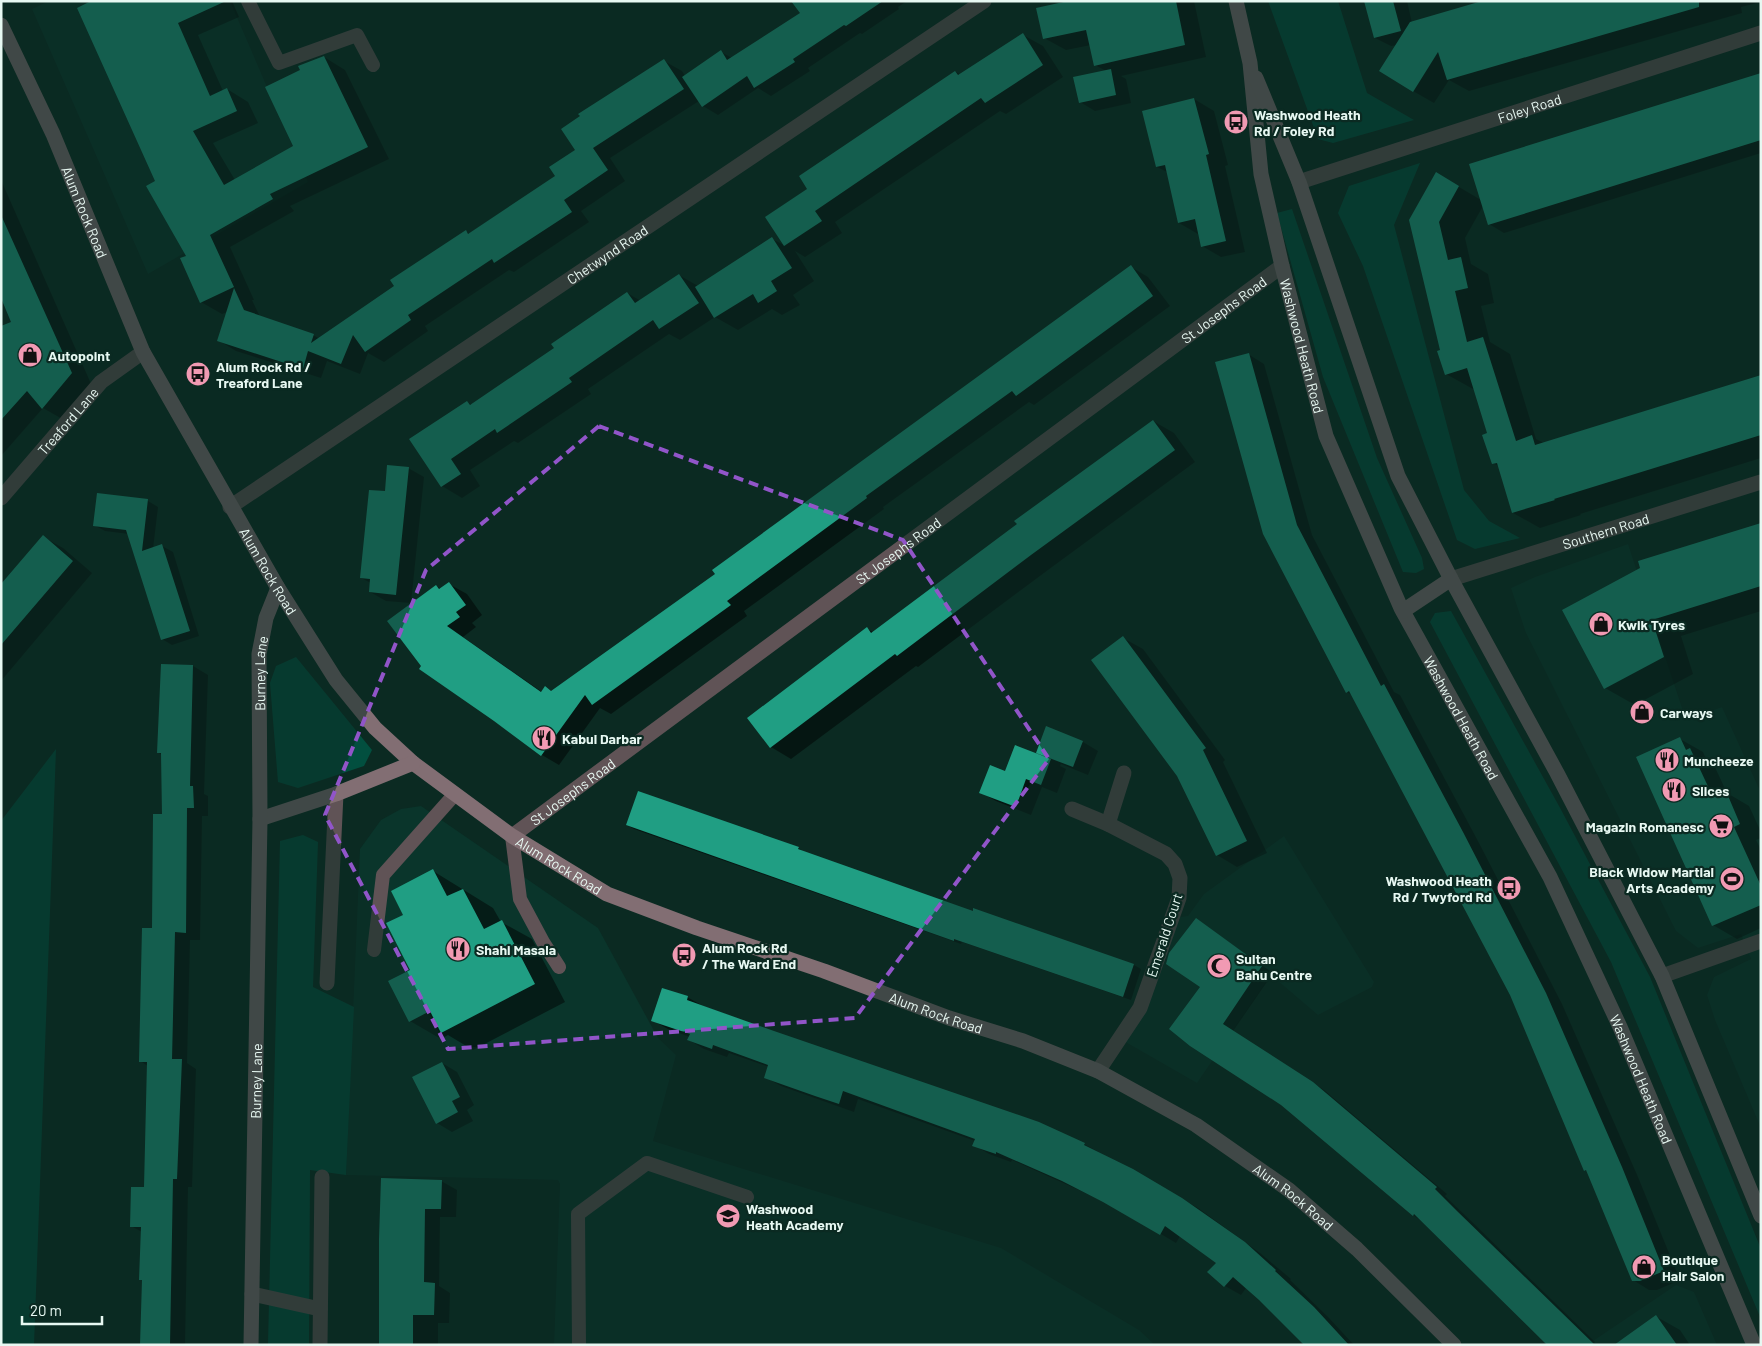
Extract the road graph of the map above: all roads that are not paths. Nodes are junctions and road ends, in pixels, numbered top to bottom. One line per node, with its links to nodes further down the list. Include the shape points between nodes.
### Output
1 (248, 1): 7 (lane, via 279,63 357,35)
2 (984, 1): 13 (street, Chetwynd Road)
3 (1236, 1): 6 (street, Washwood Heath Road)
4 (1, 25): 10 (street, Alum Rock Road, via 53,134)
5 (1761, 33): 8 (street, Foley Road)
6 (1250, 63): 8 (street, Washwood Heath Road); 9 (street, Washwood Heath Road, via 1261,174)
7 (373, 65)
8 (1299, 182): 14 (street, Washwood Heath Road, via 1398,476)
9 (1282, 266): 16 (street, Washwood Heath Road, via 1326,436); 24 (street, St Josephs Road)
10 (143, 352): 12 (street, Treaford Lane, via 101,382); 13 (street, Alum Rock Road)
11 (1761, 482): 14 (street, Southern Road)
12 (1, 498)
13 (230, 507): 15 (street, Alum Rock Road)
14 (1451, 579): 16 (street); 28 (street, Washwood Heath Road, via 1557,773)
15 (278, 588): 17 (street, Alum Rock Road, via 336,680 375,728); 22 (street, Burney Lane, via 266,618 259,654)
16 (1403, 611): 40 (street, Washwood Heath Road, via 1550,877 1620,1027)
17 (413, 764): 19 (street); 20 (street, Alum Rock Road)
18 (1124, 773): 23 (street)
19 (336, 794): 22 (street); 29 (street)
20 (455, 794): 24 (street, Alum Rock Road); 26 (lane, via 383,875)
21 (1072, 809): 23 (street, Emerald Court)
22 (260, 819): 34 (street, Burney Lane)
23 (1108, 824): 30 (street, Emerald Court, via 1166,854 1175,864 1180,878 1179,898 1140,1008)
24 (512, 836): 27 (lane, via 520,898); 30 (street, Alum Rock Road, via 607,894 949,1018 1024,1041)
25 (1761, 941): 28 (street)
26 (374, 950)
27 (559, 967)
28 (1662, 976): 33 (street, Washwood Heath Road)
29 (328, 983)
30 (1098, 1071): 39 (street, Alum Rock Road, via 1196,1125 1289,1190 1357,1249)
31 (322, 1177): 35 (street)
32 (747, 1197): 38 (lane, via 647,1163 578,1214)
33 (1761, 1216)
34 (252, 1294): 35 (street); 36 (street, Burney Lane)
35 (320, 1309): 37 (street)
36 (251, 1345)
37 (320, 1345)
38 (579, 1345)
39 (1454, 1345)
40 (1754, 1345)

